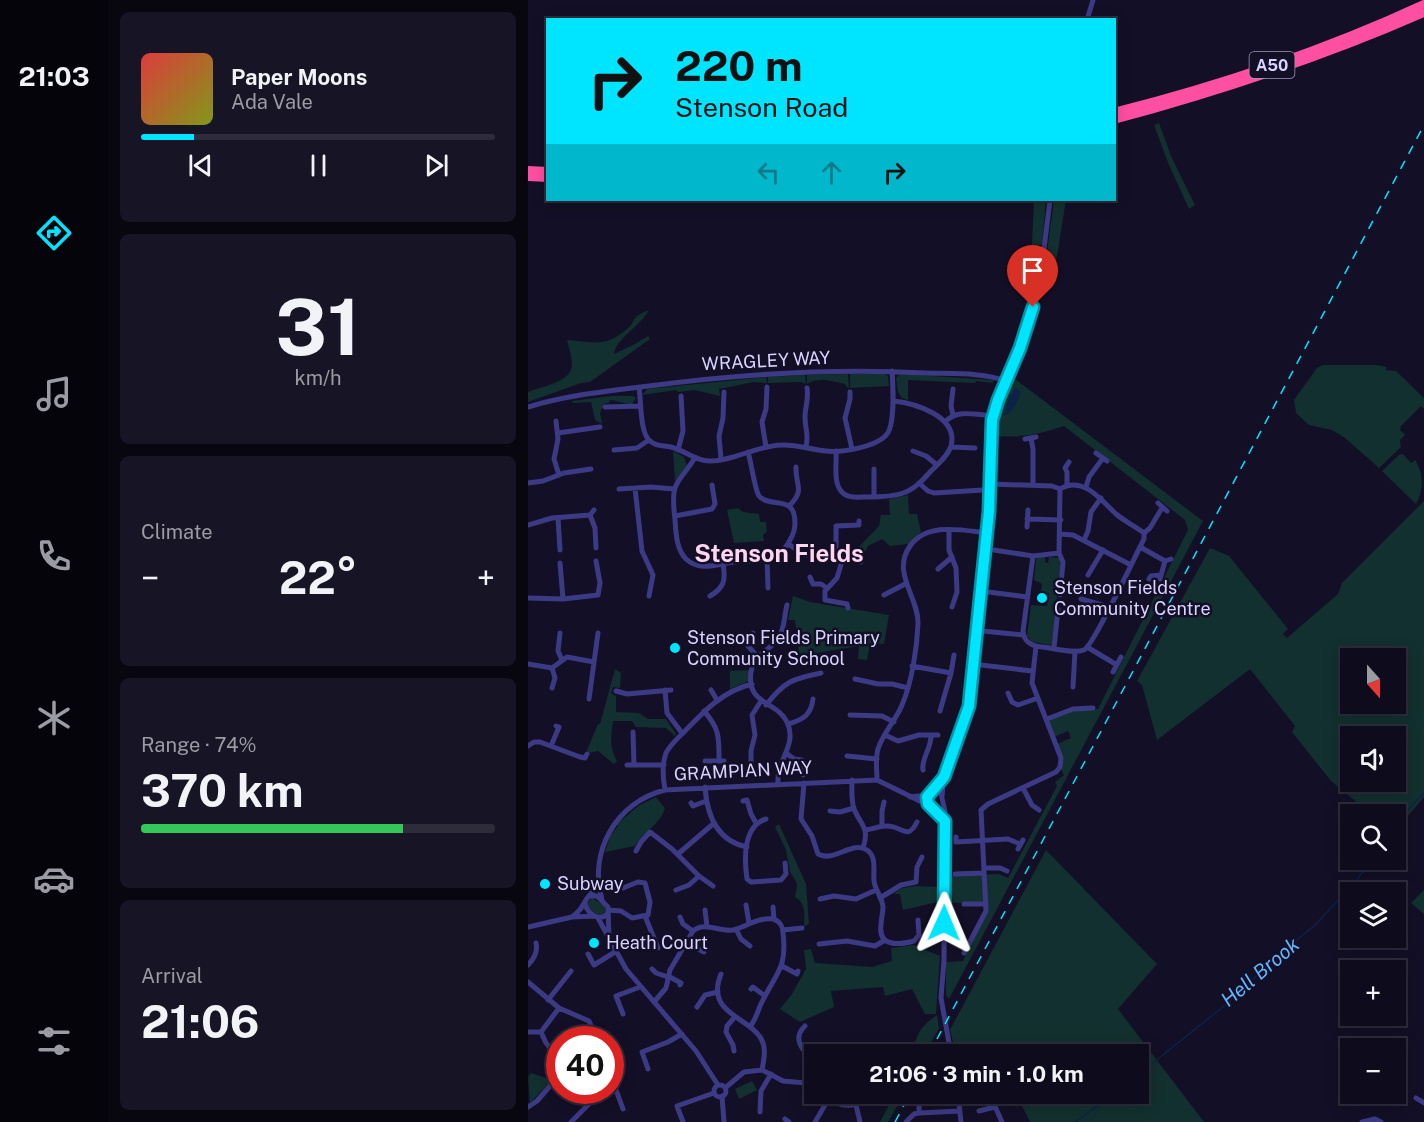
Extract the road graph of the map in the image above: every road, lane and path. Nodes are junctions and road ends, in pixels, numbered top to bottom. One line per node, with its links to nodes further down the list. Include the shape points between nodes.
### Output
1 (1093, 0): 4 (street)
2 (1424, 4): 5 (highway, A50, via 1328,45 1238,77)
3 (1424, 13): 6 (highway, A50, via 1269,74)
4 (1088, 18)
5 (1116, 111)
6 (1116, 119)
7 (528, 170): 8 (highway)
8 (546, 171)
9 (528, 177): 10 (highway)
10 (546, 178)
11 (1050, 201): 13 (street, via 1033,307)
12 (892, 371): 13 (street, WRAGLEY WAY); 14 (street, WRAGLEY WAY, via 767,374); 21 (street)
13 (1006, 381): 54 (street, via 992,420)
14 (639, 387): 22 (street); 23 (street, WRAGLEY WAY, via 562,397)
15 (767, 387): 34 (street, via 762,422)
16 (953, 389): 25 (street)
17 (724, 392): 45 (street, via 719,436)
18 (809, 392): 35 (street)
19 (850, 392): 38 (street, via 852,399 845,418)
20 (681, 396): 39 (street, via 683,431)
21 (893, 401): 28 (street, via 917,406); 38 (street, via 886,435)
22 (641, 406): 24 (street); 32 (street)
23 (528, 407)
24 (605, 407)
25 (953, 415): 26 (street); 28 (street)
26 (985, 415)
27 (556, 421): 30 (street)
28 (945, 422): 36 (street)
29 (595, 425): 30 (street)
30 (558, 433): 51 (street, via 554,459)
31 (1031, 438): 56 (street)
32 (649, 440): 33 (street, via 637,448); 39 (street)
33 (618, 447)
34 (766, 447): 35 (street); 42 (street)
35 (806, 447): 40 (street)
36 (951, 447): 37 (street); 47 (street)
37 (975, 448)
38 (852, 449): 40 (street)
39 (678, 450): 44 (street)
40 (836, 451): 64 (street, via 837,481 842,493)
41 (913, 451): 47 (street)
42 (748, 452): 45 (street); 66 (street, via 759,496)
43 (1096, 453): 59 (street, via 1105,460 1089,477)
44 (695, 457): 45 (street); 62 (street)
45 (721, 459)
46 (1069, 462): 57 (street, via 1065,468)
47 (937, 465): 53 (street)
48 (587, 471): 51 (street)
49 (795, 471): 66 (street, via 799,494)
50 (876, 474): 64 (street)
51 (559, 475): 52 (street)
52 (528, 483)
53 (919, 483): 61 (street, via 934,493); 64 (street, via 903,493)
54 (990, 484): 56 (street); 78 (street)
55 (712, 485): 69 (street, via 717,496 710,510)
56 (1033, 485): 63 (street)
57 (1067, 486): 59 (street); 63 (street)
58 (624, 487): 60 (street)
59 (1086, 487): 65 (street)
60 (635, 488): 62 (street); 107 (street, via 638,531 653,575)
61 (979, 488)
62 (674, 489): 69 (street)
63 (1060, 489): 72 (street)
64 (874, 497)
65 (1101, 498): 77 (street); 80 (street, via 1091,512)
66 (789, 506): 81 (street, via 795,525)
67 (1162, 507): 77 (street)
68 (1028, 510): 71 (street)
69 (675, 516): 97 (street, via 679,547 685,558 702,566)
70 (558, 518): 74 (street); 84 (street, via 592,513); 86 (street)
71 (1027, 519): 72 (street); 75 (street)
72 (1060, 520): 79 (street)
73 (859, 521): 90 (street, via 859,525 836,526)
74 (528, 525)
75 (1027, 527)
76 (949, 530): 78 (street); 91 (street); 103 (street, via 928,532 912,544 903,564)
77 (1144, 532): 83 (street)
78 (987, 533): 106 (street)
79 (1060, 534): 80 (street); 88 (street)
80 (1084, 540): 87 (street)
81 (788, 544): 90 (street, via 806,555); 93 (street)
82 (716, 545): 97 (street)
83 (1140, 547): 98 (street); 102 (street, via 1168,560 1160,577)
84 (596, 548)
85 (994, 549): 89 (street)
86 (560, 550)
87 (1103, 550): 98 (street); 100 (street)
88 (1059, 553): 89 (street); 109 (street, via 1063,558)
89 (1033, 555): 111 (street)
90 (836, 556): 92 (street)
91 (952, 557): 99 (street); 117 (street, via 957,592)
92 (843, 558): 95 (street); 105 (street, via 837,578)
93 (767, 559): 97 (street); 104 (street, via 771,578)
94 (560, 562): 113 (street)
95 (861, 563)
96 (598, 565): 113 (street, via 601,595)
97 (720, 565): 110 (street, via 724,583)
98 (1131, 565): 118 (street)
99 (938, 569)
100 (1088, 575)
101 (810, 577): 105 (street, via 813,584)
102 (1149, 579)
103 (905, 584): 108 (street); 137 (street, via 918,612)
104 (768, 588)
105 (827, 588): 115 (street, via 825,600)
106 (980, 591): 111 (street); 178 (street, via 969,706)
107 (649, 595)
108 (884, 595)
109 (1060, 595)
110 (710, 596)
111 (1027, 597): 124 (street)
112 (528, 598): 113 (street)
113 (564, 599)
114 (1081, 599): 118 (street)
115 (848, 604)
116 (788, 605): 130 (street, via 774,643)
117 (952, 607)
118 (1109, 607): 127 (street)
119 (1058, 609): 126 (street)
120 (983, 631): 124 (street)
121 (560, 633): 132 (street, via 558,651)
122 (598, 633): 133 (street)
123 (753, 633): 130 (street, via 748,646)
124 (1023, 635): 125 (street)
125 (1036, 646): 126 (street); 139 (street)
126 (1054, 648): 128 (street)
127 (1087, 648): 128 (street); 136 (street)
128 (1075, 651): 145 (street)
129 (954, 655): 141 (street)
130 (757, 656): 144 (street, via 751,671)
131 (1121, 657): 136 (street)
132 (562, 660): 133 (street); 138 (street)
133 (594, 662): 152 (street)
134 (528, 664): 138 (street)
135 (981, 665): 139 (street)
136 (1117, 665): 140 (street)
137 (912, 666): 141 (street); 147 (street)
138 (552, 668): 146 (street)
139 (1032, 671): 151 (street)
140 (1113, 672)
141 (951, 673): 158 (street, via 947,699)
142 (817, 675): 155 (street, via 794,679)
143 (855, 680): 147 (street)
144 (752, 684): 154 (street); 155 (street)
145 (1071, 684)
146 (552, 688)
147 (908, 688): 161 (street)
148 (711, 690): 154 (street)
149 (616, 691): 165 (street, via 627,694 668,690 667,713)
150 (1008, 693): 151 (street, via 1018,705)
151 (1038, 698): 160 (street)
152 (588, 699)
153 (813, 699): 162 (street, via 809,718)
154 (717, 700): 157 (street)
155 (764, 703): 162 (street, via 783,715); 174 (street, via 752,715 755,735)
156 (1089, 710): 160 (street, via 1073,709)
157 (704, 711): 165 (street); 173 (street, via 718,732 721,761)
158 (940, 711)
159 (850, 715): 161 (street, via 864,719 882,716)
160 (1047, 719): 184 (street, via 1061,764 1056,772)
161 (894, 722): 166 (street)
162 (789, 724): 169 (street, via 791,738)
163 (556, 726): 167 (street, via 559,727)
164 (633, 732): 175 (street, via 630,765)
165 (682, 733): 175 (street, via 669,748)
166 (885, 735): 172 (street); 176 (street, via 898,741 935,735 922,762)
167 (551, 746): 168 (street, via 534,742); 171 (street)
168 (529, 748)
169 (786, 753): 177 (street, via 794,759 805,759); 182 (street, via 779,768)
170 (847, 756): 172 (street)
171 (587, 758)
172 (877, 759): 180 (street)
173 (705, 761)
174 (751, 763)
175 (664, 765): 185 (street)
176 (923, 770)
177 (803, 775)
178 (944, 777): 186 (street); 187 (street)
179 (852, 780): 180 (street, GRAMPIAN WAY); 181 (street, GRAMPIAN WAY); 195 (street)
180 (877, 780): 188 (street, GRAMPIAN WAY)
181 (804, 783): 182 (street, GRAMPIAN WAY); 209 (street, via 801,819 818,854 828,856)
182 (778, 784): 183 (street, GRAMPIAN WAY)
183 (705, 787): 185 (street, GRAMPIAN WAY); 189 (street)
184 (1023, 788): 196 (street); 206 (street, via 982,809)
185 (665, 790): 220 (street, GRAMPIAN WAY, via 634,803 616,821 603,849)
186 (930, 793): 187 (street); 188 (street); 194 (street, via 927,801)
187 (942, 795): 193 (street)
188 (909, 797): 194 (street, GRAMPIAN WAY)
189 (706, 801): 192 (street, via 693,806); 202 (street)
190 (743, 801): 201 (street, via 747,801)
191 (884, 802): 203 (street)
192 (691, 803)
193 (942, 803): 194 (street); 199 (street)
194 (932, 807): 199 (street)
195 (854, 808): 197 (street); 204 (street)
196 (1039, 810)
197 (830, 811)
198 (766, 819): 201 (street)
199 (945, 821): 286 (street, via 941,998)
200 (917, 822): 203 (street, via 915,830 906,832)
201 (756, 823): 208 (street)
202 (714, 824): 208 (street, via 727,839); 211 (street)
203 (882, 826): 204 (street)
204 (866, 830): 209 (street)
205 (956, 837): 206 (street, via 956,842)
206 (982, 841): 207 (street, via 1008,839); 214 (street)
207 (1020, 844)
208 (747, 847): 213 (street, via 748,883 788,877)
209 (863, 848): 224 (street, via 874,860)
210 (636, 851): 211 (street, via 650,832)
211 (678, 854): 218 (street)
212 (918, 859): 226 (street, via 916,882 901,885)
213 (785, 863)
214 (984, 871): 215 (street); 216 (street); 232 (street)
215 (1007, 871)
216 (955, 874)
217 (644, 875): 219 (street)
218 (699, 876): 221 (street, via 709,879); 223 (street)
219 (643, 882): 222 (street); 236 (street, via 650,902 650,912)
220 (598, 884): 225 (street, GRAMPIAN WAY); 228 (street, GRAMPIAN WAY)
221 (713, 886)
222 (623, 888)
223 (676, 890)
224 (876, 890): 226 (street); 227 (street, via 856,899)
225 (591, 896): 228 (street); 229 (street)
226 (880, 898): 250 (street, via 880,930)
227 (820, 899)
228 (602, 900): 235 (street)
229 (585, 904): 237 (street); 238 (street)
230 (746, 904): 241 (street)
231 (964, 904): 232 (street)
232 (986, 904): 256 (street, via 985,915)
233 (773, 907): 240 (street)
234 (705, 910): 244 (street)
235 (608, 912): 236 (street, via 621,910 630,918); 238 (street, via 603,918); 249 (street)
236 (645, 916): 255 (street)
237 (572, 917): 238 (street); 243 (street)
238 (596, 917): 249 (street)
239 (680, 917): 248 (street)
240 (774, 919): 241 (street); 247 (street)
241 (749, 923): 246 (street)
242 (916, 924): 250 (street, via 919,935 914,941 893,945)
243 (528, 927)
244 (707, 927): 246 (street); 248 (street)
245 (802, 928): 247 (street)
246 (736, 929): 254 (street)
247 (783, 930): 261 (street)
248 (693, 932): 252 (street)
249 (609, 939): 257 (street)
250 (885, 940): 253 (street, via 875,946 847,941)
251 (536, 943): 260 (street, via 535,957)
252 (686, 943): 258 (street); 266 (street)
253 (819, 944)
254 (750, 946)
255 (658, 948)
256 (964, 948)
257 (615, 952): 259 (street, via 594,965); 269 (street)
258 (704, 952)
259 (588, 954)
260 (528, 965)
261 (782, 966): 264 (street, via 797,974); 272 (street)
262 (652, 969): 266 (street)
263 (571, 971): 273 (street)
264 (798, 971)
265 (721, 974): 271 (street)
266 (668, 977): 268 (street); 274 (street, via 664,991)
267 (528, 982): 273 (street)
268 (680, 986)
269 (640, 987): 274 (street); 277 (street, via 616,995)
270 (751, 989): 272 (street)
271 (718, 992): 275 (street, via 705,994); 278 (street)
272 (765, 996): 281 (street)
273 (548, 1000): 276 (street)
274 (654, 1002): 284 (street)
275 (697, 1007)
276 (559, 1008): 279 (street, via 589,1021); 283 (street)
277 (623, 1014)
278 (734, 1018): 281 (street); 288 (street, via 726,1032)
279 (591, 1026)
280 (805, 1026): 287 (street, via 799,1034)
281 (750, 1027): 290 (street, via 763,1043)
282 (528, 1032): 283 (street)
283 (541, 1032): 285 (street)
284 (682, 1034): 289 (street, via 641,1050); 293 (street)
285 (546, 1043)
286 (950, 1044)
287 (804, 1050)
288 (734, 1051)
289 (648, 1069)
290 (762, 1070): 291 (street); 294 (street, via 744,1072)
291 (771, 1074): 292 (street, via 783,1082); 307 (street, via 761,1091)
292 (804, 1083)
293 (718, 1085): 294 (street); 296 (street)
294 (725, 1088): 297 (street)
295 (546, 1091): 305 (street)
296 (714, 1093): 297 (street); 312 (street, via 677,1106)
297 (722, 1096): 313 (street)
298 (1416, 1098): 299 (street)
299 (1424, 1103)
300 (826, 1104): 314 (street)
301 (842, 1104): 304 (street)
302 (919, 1104): 310 (street)
303 (959, 1104): 308 (street)
304 (856, 1105): 315 (street)
305 (528, 1107)
306 (623, 1109): 311 (street, via 616,1090 592,1101)
307 (763, 1109)
308 (960, 1111): 310 (street); 317 (street)
309 (979, 1111): 318 (street, via 994,1104)
310 (919, 1113): 316 (street)
311 (571, 1122)
312 (683, 1122)
313 (724, 1122)
314 (815, 1122)
315 (860, 1122)
316 (906, 1122)
317 (961, 1122)
318 (1002, 1122)
319 (1362, 1122): 320 (street)
320 (1381, 1122)

